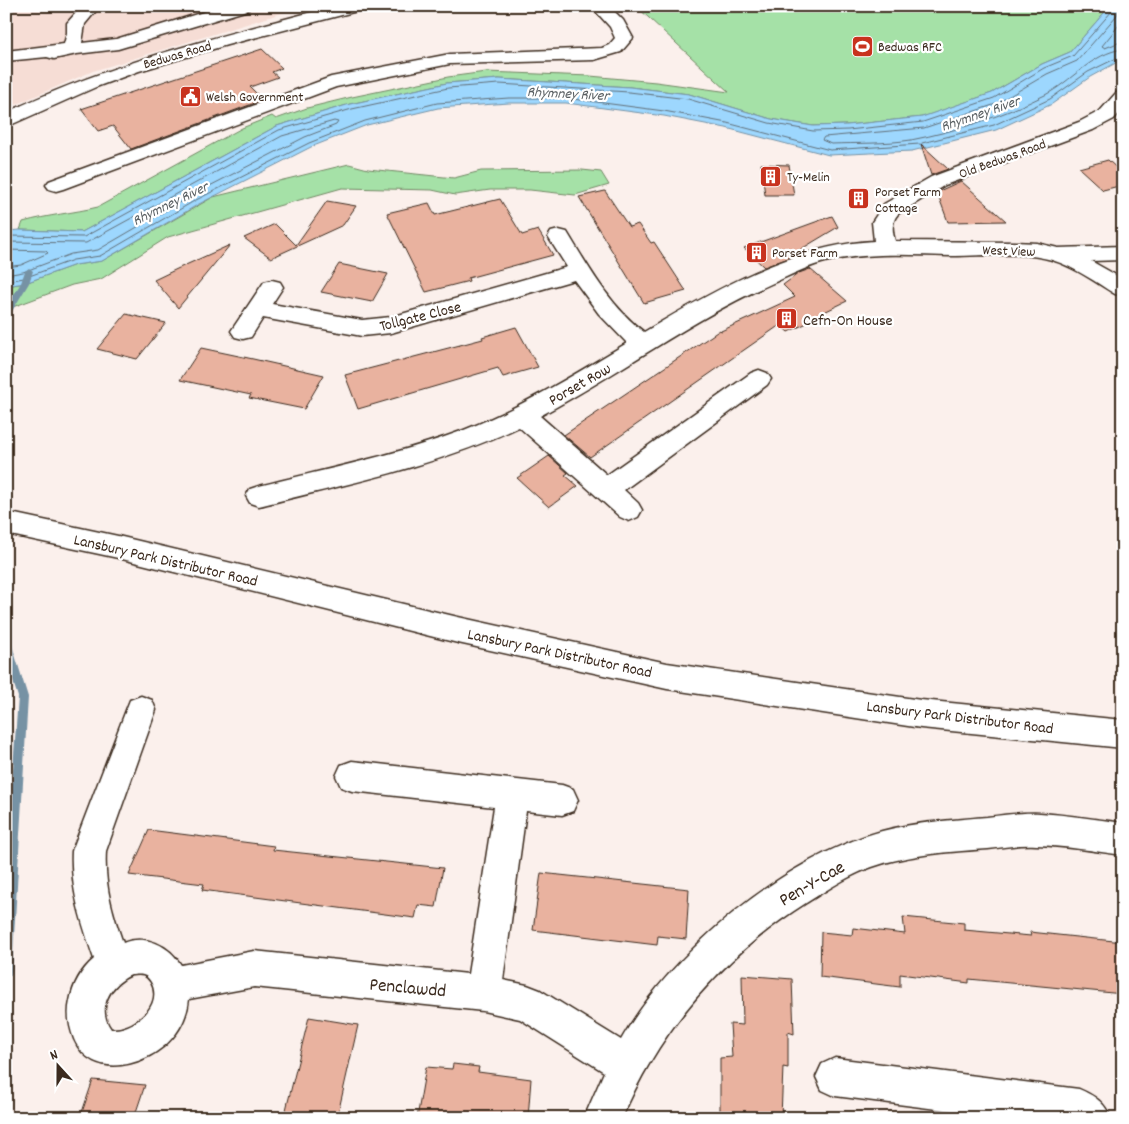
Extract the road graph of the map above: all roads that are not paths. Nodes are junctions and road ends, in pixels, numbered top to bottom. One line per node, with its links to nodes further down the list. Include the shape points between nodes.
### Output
1 (92, 6): 5 (street, via 76,23)
2 (242, 6): 5 (street, via 118,44)
3 (355, 6): 10 (street, Bedwas Road, via 116,72 56,95)
4 (598, 6): 11 (street, via 623,32 620,46 614,50 594,55 450,59 331,82)
5 (71, 50): 6 (street); 7 (street)
6 (6, 56)
7 (6, 67)
8 (1123, 97): 9 (street, Old Bedwas Road)
9 (1115, 118): 13 (street, Old Bedwas Road, via 938,182 891,209 882,219)
10 (6, 122)
11 (56, 185)
12 (559, 237): 16 (street)
13 (887, 248): 15 (street, West View, via 1023,249); 21 (street, Porset Row, via 839,251 809,259 699,310)
14 (1123, 252): 15 (street)
15 (1058, 254): 18 (street, West View)
16 (580, 271): 19 (street, Tollgate Close, via 391,325 362,328); 21 (street, via 616,322)
17 (272, 287): 19 (street)
18 (1123, 289)
19 (258, 309): 20 (street)
20 (243, 331)
21 (644, 344): 23 (street, Porset Row)
22 (758, 380): 24 (street)
23 (522, 415): 24 (street); 25 (street, Porset Row, via 461,441 413,456)
24 (606, 489): 26 (street)
25 (259, 496)
26 (629, 510)
27 (6, 523): 29 (street, Lansbury Park Distributor Road, via 667,676 921,714)
28 (141, 710): 34 (street, via 89,851 87,866 89,891)
29 (1123, 734)
30 (352, 776): 31 (street)
31 (512, 794): 32 (street); 36 (street)
32 (562, 800)
33 (1123, 839): 37 (street, Pen-Y-Cae, via 1038,828 944,836 892,845 840,864 746,923 710,955 678,989)
34 (113, 964): 35 (street, via 147,956 168,971); 35 (street, via 96,981 88,995 85,1010 86,1024 101,1044 114,1048 128,1047 143,1041 166,1016 172,1000)
35 (172, 984): 36 (street, Penclawdd, via 254,969)
36 (483, 993): 37 (street, Penclawdd, via 527,1003)
37 (627, 1065): 39 (street, Pen-Y-Cae)
38 (835, 1077): 40 (street, via 1079,1108)
39 (603, 1118)
40 (1092, 1118)

